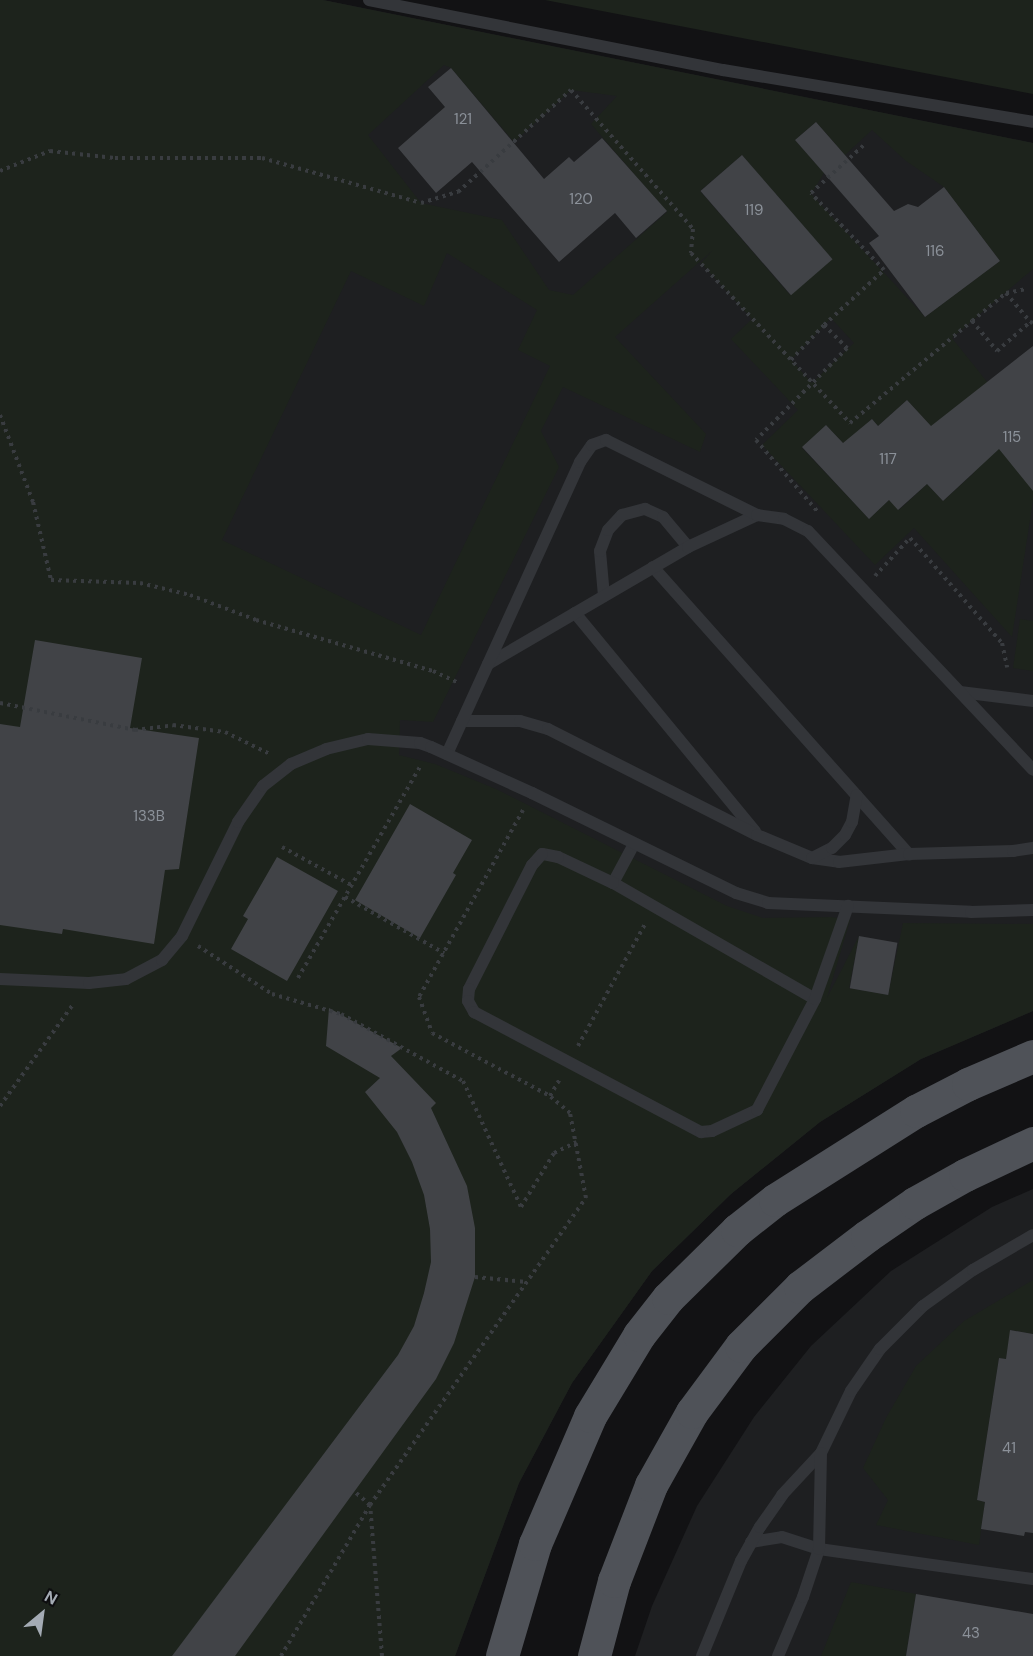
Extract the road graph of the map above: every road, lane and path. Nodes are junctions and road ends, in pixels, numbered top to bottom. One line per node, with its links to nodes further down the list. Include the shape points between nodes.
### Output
1 (369, 0): 2 (lane, via 723,69)
2 (1033, 122)
3 (864, 145): 9 (path, via 811,193 884,270)
4 (0, 171): 10 (path, via 50,151 115,158 262,158 421,202 458,192 571,90 693,229 691,253)
5 (1028, 289): 6 (path)
6 (1006, 293): 7 (path); 8 (path)
7 (972, 321): 8 (path, via 997,351); 11 (path, via 850,423)
8 (1031, 322)
9 (825, 325): 10 (path); 11 (path, via 847,348)
10 (791, 360): 11 (path)
11 (812, 383): 14 (path, via 756,440)
12 (0, 415): 22 (path, via 33,502 51,580 140,583 190,595 256,620 433,671)
13 (757, 514): 15 (lane); 20 (lane, via 625,447 606,440 592,445 580,462); 23 (lane, via 784,519 807,531)
14 (820, 514)
15 (688, 546): 16 (lane); 18 (lane, via 663,517 645,509 622,515 609,530 600,551)
16 (653, 567): 18 (lane); 31 (lane)
17 (867, 568): 21 (path, via 874,577 910,538 1002,643)
18 (604, 596): 19 (lane)
19 (575, 614): 20 (lane); 32 (lane)
20 (488, 664): 22 (lane)
21 (1007, 667)
22 (476, 691): 26 (lane)
23 (960, 692): 24 (lane); 30 (lane)
24 (1033, 701)
25 (0, 703): 29 (path, via 135,730 173,725 225,732)
26 (462, 721): 28 (lane); 32 (lane, via 520,720 548,729)
27 (431, 747): 28 (lane); 39 (path); 44 (lane, via 369,740 326,749 291,764 263,786 238,822)
28 (447, 754): 33 (lane)
29 (275, 756)
30 (1033, 770)
31 (857, 795): 36 (lane); 37 (lane, via 845,836)
32 (758, 835): 37 (lane)
33 (634, 844): 38 (lane); 41 (lane, via 736,893 768,903)
34 (282, 847): 39 (path)
35 (1033, 848): 36 (lane)
36 (909, 854): 37 (lane, via 839,862)
37 (813, 858)
38 (613, 883): 42 (lane); 51 (lane, via 558,856 542,854 532,865 469,989 468,1001 474,1012)
39 (351, 885): 40 (path)
40 (345, 897): 45 (path); 46 (path)
41 (848, 906): 43 (lane, via 971,912); 49 (lane)
42 (654, 907): 49 (lane); 51 (path)
43 (1033, 910)
44 (182, 936): 48 (lane, via 162,960 126,979); 53 (path, via 272,994 341,1014 463,1081 521,1207 554,1152)
45 (444, 953)
46 (298, 978)
47 (0, 979): 48 (lane)
48 (89, 983): 52 (path)
49 (815, 999): 51 (lane, via 757,1110 712,1131 701,1132)
50 (1033, 1056): 66 (main road, via 916,1111 775,1200 737,1230 668,1298 639,1335 590,1416 535,1544)
51 (570, 1061): 53 (path, via 550,1096 570,1113)
52 (0, 1106)
53 (577, 1142): 57 (path, via 586,1198)
54 (1033, 1143): 67 (main road, via 915,1203 867,1236 800,1287 741,1346 692,1412 651,1485 614,1581)
55 (1033, 1235): 58 (lane, via 923,1306 880,1349 851,1391)
56 (475, 1277): 57 (path)
57 (528, 1282): 60 (path)
58 (821, 1453): 61 (lane, via 782,1495); 62 (lane)
59 (354, 1491): 60 (path)
60 (370, 1505): 64 (path); 65 (path)
61 (751, 1542): 62 (lane, via 782,1538); 68 (lane)
62 (819, 1549): 63 (lane); 69 (lane)
63 (1033, 1579)
64 (281, 1656)
65 (382, 1656)
66 (502, 1656)
67 (594, 1656)
68 (702, 1656)
69 (778, 1656)

